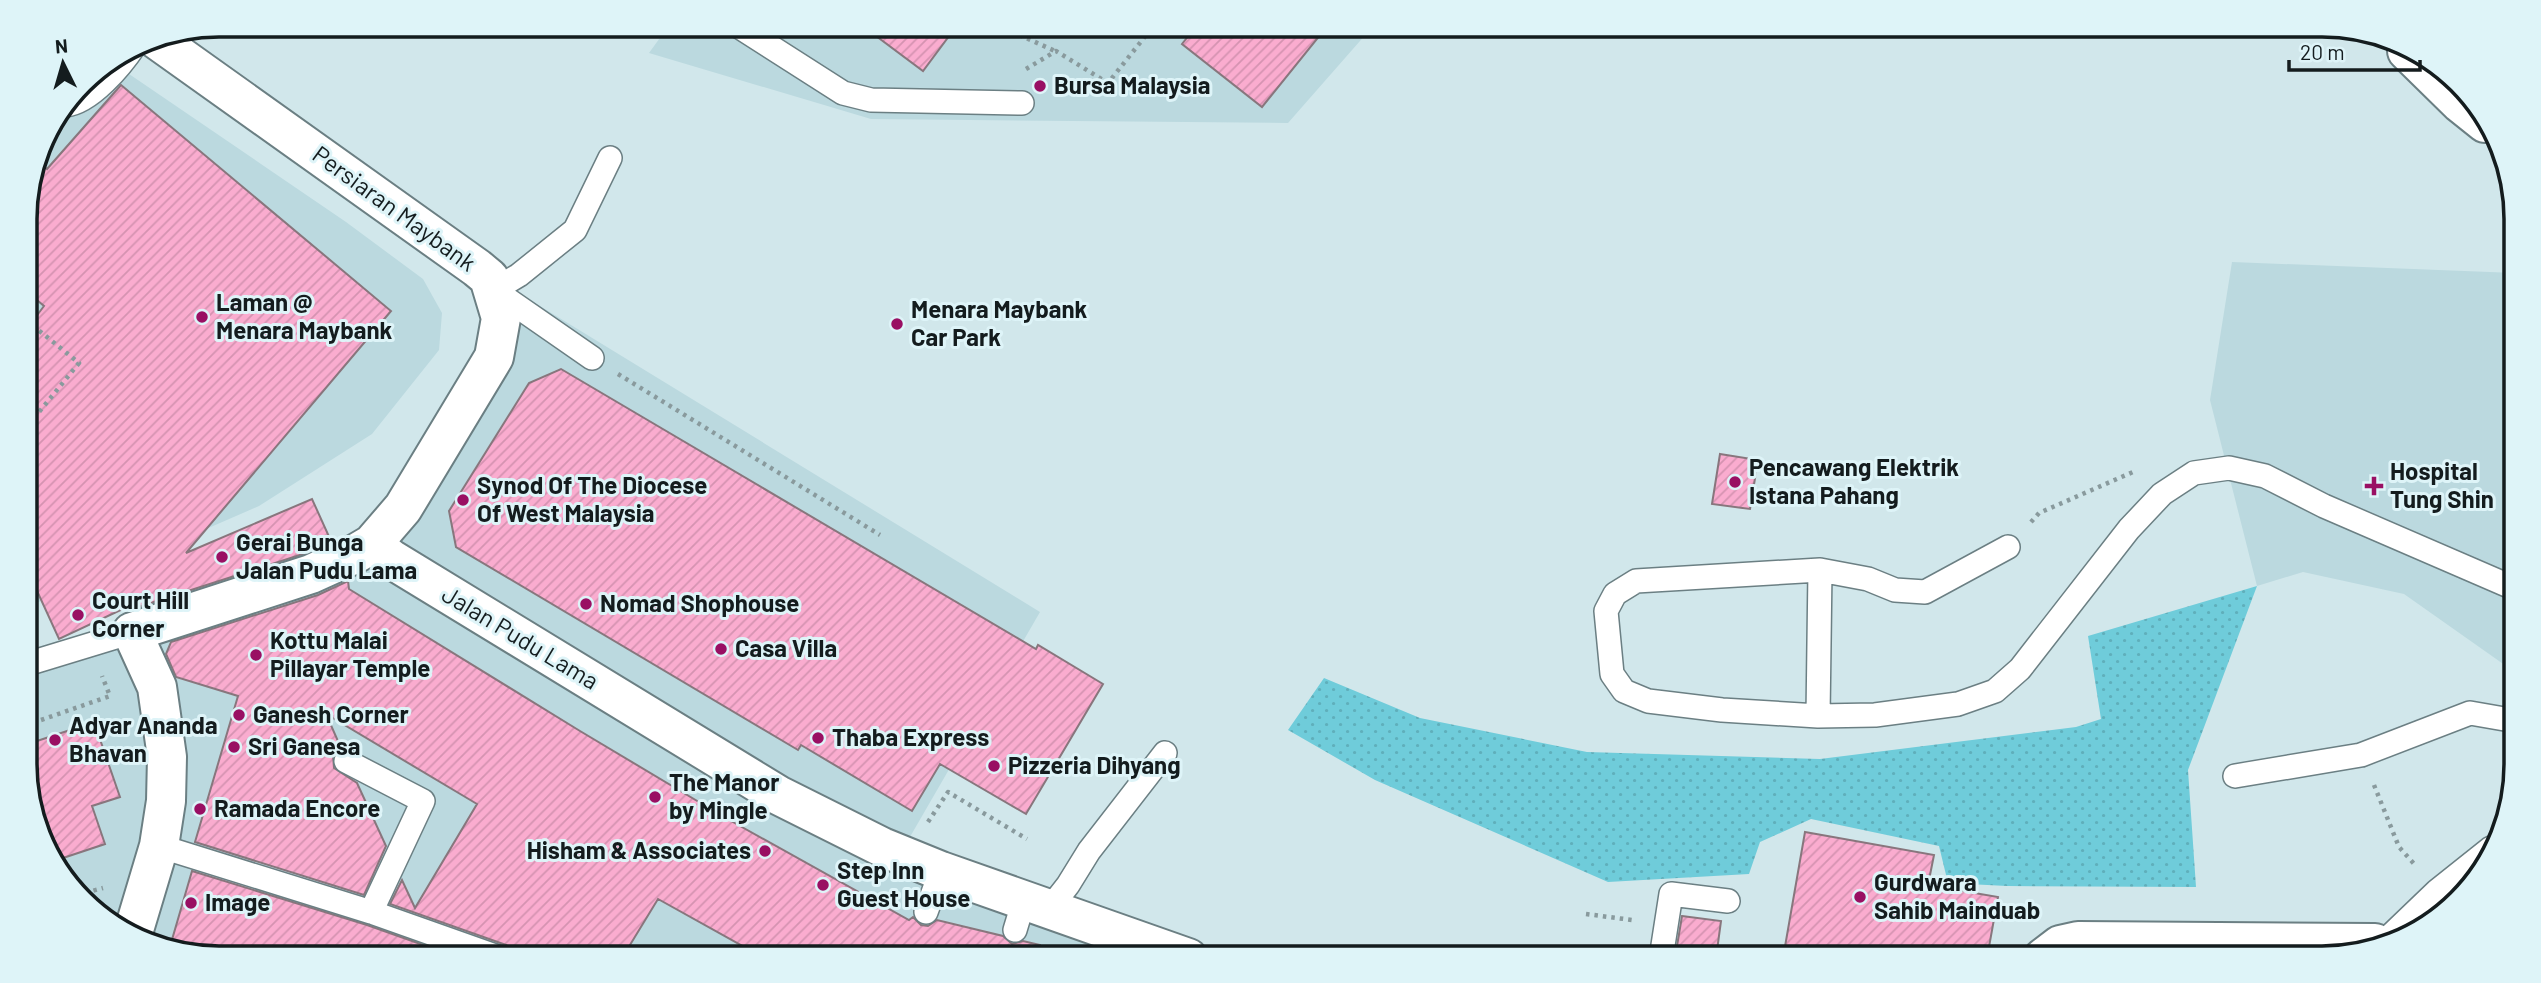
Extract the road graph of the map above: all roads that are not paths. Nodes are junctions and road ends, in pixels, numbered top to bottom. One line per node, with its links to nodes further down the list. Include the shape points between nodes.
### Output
1 (755, 37): 6 (lane, via 843,93 871,100)
2 (164, 45): 9 (street, Persiaran Maybank, via 477,268)
3 (2424, 68): 7 (street)
4 (114, 70): 5 (lane)
5 (83, 97)
6 (1022, 103)
7 (2467, 108)
8 (610, 158): 9 (lane, via 575,230)
9 (494, 290): 10 (lane); 11 (street, Persiaran Maybank, via 501,318 494,357 403,508)
10 (592, 358)
11 (372, 544): 15 (street, via 311,574); 24 (street, Jalan Pudu Lama, via 778,796)
12 (2008, 547): 13 (lane, via 1925,592 1895,590 1868,579)
13 (1820, 570): 17 (lane); 17 (lane, via 1636,581 1615,594 1606,611 1612,674 1624,691 1648,701)
14 (2504, 584): 17 (lane, via 2265,476 2230,468 2194,473 2162,494 2129,529 2020,668 1994,691 1958,704 1875,715)
15 (132, 632): 16 (lane); 22 (street, via 157,687 162,719 166,802)
16 (37, 661)
17 (1818, 716)
18 (2504, 719): 21 (lane, via 2470,713 2361,755)
19 (1165, 753): 28 (lane, via 1068,885)
20 (345, 761): 26 (lane, via 423,801)
21 (2235, 776)
22 (159, 846): 26 (lane); 29 (street)
23 (2477, 859): 30 (lane)
24 (941, 871): 27 (lane); 28 (street, Jalan Pudu Lama)
25 (1728, 901): 34 (lane, via 1671,894)
26 (371, 912): 32 (lane)
27 (926, 912)
28 (1029, 912): 33 (street, Jalan Pudu Lama)
29 (135, 925)
30 (2396, 930)
31 (2358, 943): 35 (street, via 2078,941)
32 (467, 946)
33 (1147, 946)
34 (1663, 946)
35 (2059, 946)

